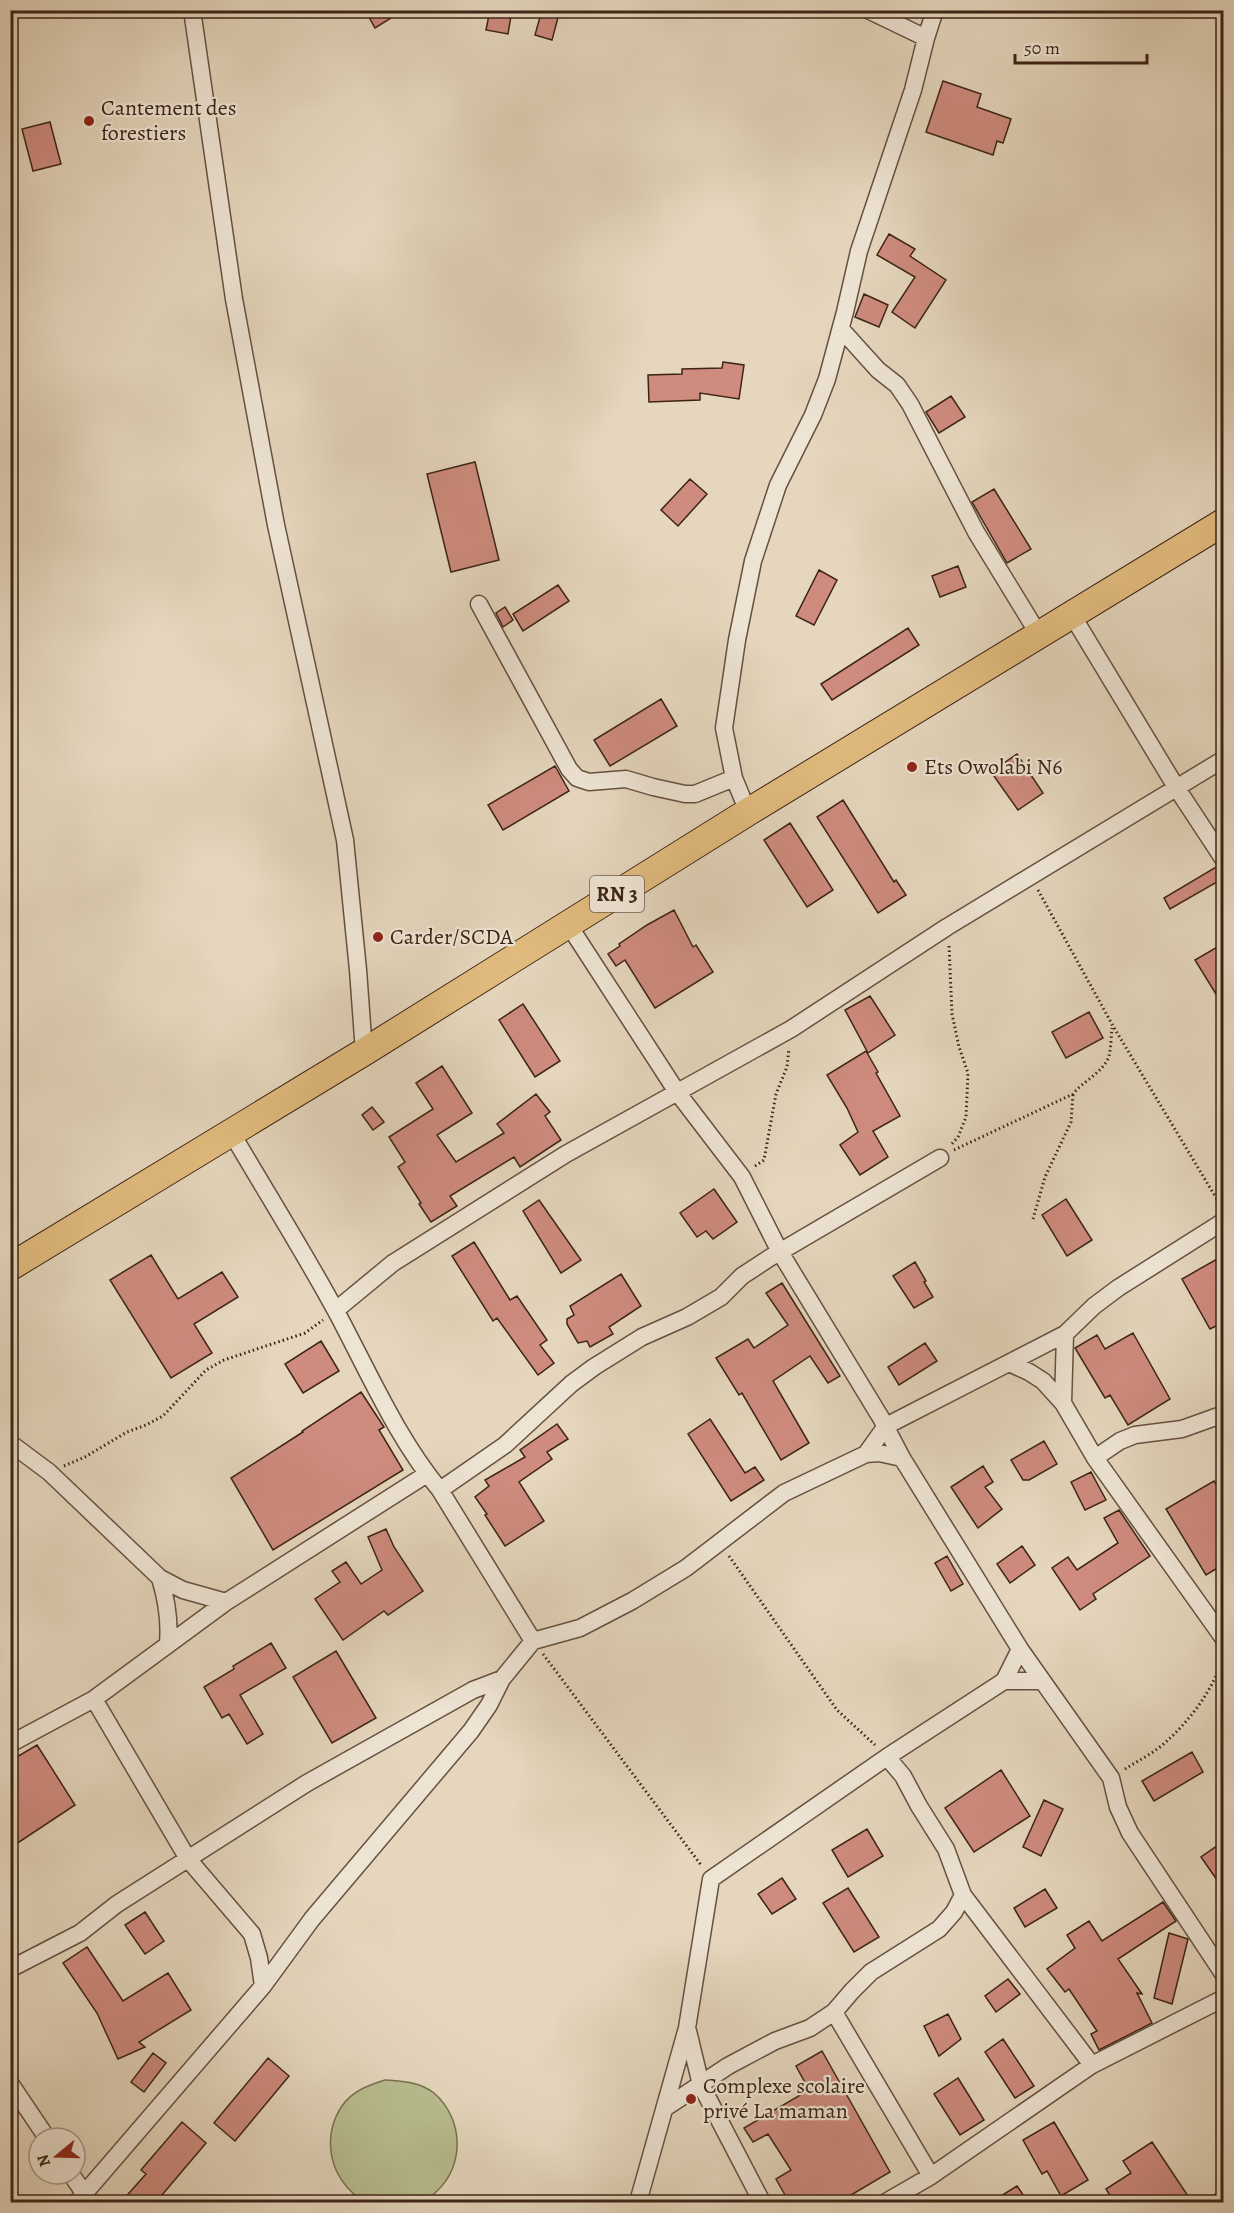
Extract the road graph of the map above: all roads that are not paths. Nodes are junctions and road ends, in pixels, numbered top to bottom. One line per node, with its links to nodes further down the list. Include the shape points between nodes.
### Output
1 (192, 10): 16 (street, via 234,300 276,525 345,840)
2 (868, 10): 4 (street)
3 (935, 10): 4 (street)
4 (926, 38): 5 (street, via 914,90 859,251)
5 (841, 329): 9 (street, via 897,385 910,404 976,532); 11 (street, via 827,379 778,485 753,561 724,728)
6 (1224, 522): 8 (main road, RN 3)
7 (478, 604): 11 (street, via 577,778 589,782 626,779 695,794)
8 (1072, 615): 9 (main road, RN 3); 12 (street)
9 (1039, 635): 13 (main road, RN 3)
10 (1224, 759): 12 (street)
11 (734, 778): 13 (street)
12 (1176, 786): 14 (street); 17 (street, via 791,1029)
13 (748, 812): 15 (main road, RN 3)
14 (1224, 860)
15 (568, 924): 16 (main road, RN 3); 17 (street)
16 (363, 1052): 18 (main road, RN 3)
17 (677, 1092): 21 (street, via 742,1177); 23 (street, via 566,1154 393,1263)
18 (231, 1132): 22 (main road, RN 3); 23 (street)
19 (940, 1158): 21 (street)
20 (1224, 1221): 24 (street, via 1118,1288)
21 (780, 1252): 28 (street); 34 (street, via 742,1276 721,1297 594,1366 504,1445)
22 (10, 1267)
23 (336, 1310): 33 (street, via 388,1410)
24 (1065, 1334): 25 (street); 26 (street)
25 (1009, 1363): 26 (street, via 1043,1381); 28 (street)
26 (1063, 1403): 32 (street)
27 (1224, 1414): 32 (street, via 1182,1429 1135,1435)
28 (886, 1426): 30 (street); 31 (street)
29 (10, 1443): 35 (street, via 49,1472)
30 (866, 1454): 31 (street); 38 (street, via 784,1493 686,1568 632,1601 580,1628)
31 (902, 1458): 40 (street)
32 (1095, 1458): 37 (street)
33 (427, 1474): 34 (street); 36 (street)
34 (440, 1490): 38 (street)
35 (160, 1578): 36 (street, via 183,1590); 39 (street, via 168,1606)
36 (226, 1602): 39 (street)
37 (1224, 1639)
38 (533, 1641): 41 (street)
39 (168, 1643): 44 (street)
40 (1020, 1649): 42 (street); 43 (street)
41 (502, 1679): 49 (street, via 429,1713 307,1783); 53 (street, via 471,1731 312,1919)
42 (1004, 1681): 43 (street); 46 (street)
43 (1041, 1681): 52 (street, via 1111,1778 1130,1833)
44 (94, 1699): 45 (street); 49 (street)
45 (10, 1744)
46 (909, 1744): 47 (street); 48 (street)
47 (887, 1756): 48 (street); 56 (street, via 711,1879)
48 (903, 1776): 50 (street, via 946,1849)
49 (188, 1859): 51 (street, via 117,1904 80,1933); 53 (street, via 252,1934)
50 (963, 1895): 55 (street, via 939,1929 871,1972); 57 (street)
51 (10, 1969)
52 (1224, 1975)
53 (263, 1986): 63 (street)
54 (1224, 1998): 57 (street)
55 (834, 2012): 59 (street, via 810,2028 728,2066); 62 (street)
56 (687, 2028): 59 (street); 60 (street)
57 (1092, 2065): 62 (street)
58 (10, 2083): 61 (street)
59 (701, 2085): 60 (street); 66 (street)
60 (665, 2108): 65 (street)
61 (39, 2126)
62 (931, 2176): 67 (street)
63 (80, 2198)
64 (1224, 2199): 68 (street)
65 (638, 2202)
66 (762, 2202)
67 (886, 2202)
68 (1219, 2202)

